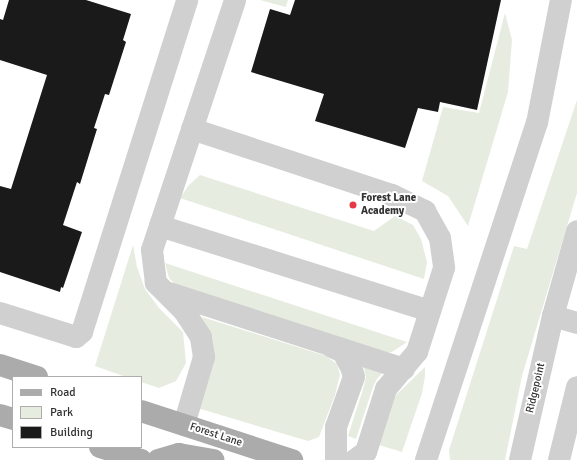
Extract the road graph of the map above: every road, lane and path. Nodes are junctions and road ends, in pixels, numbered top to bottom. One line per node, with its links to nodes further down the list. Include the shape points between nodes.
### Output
1 (187, 0): 9 (street, via 82,332 76,337)
2 (235, 0): 4 (street)
3 (561, 0): 28 (street, via 537,123)
4 (192, 128): 5 (street); 8 (street, via 392,195 425,211 440,238 444,268)
5 (160, 226): 7 (street, via 152,250 156,283); 8 (street)
6 (577, 231): 10 (street, Ridgepoint)
7 (165, 292): 12 (street); 20 (street, via 184,311 201,337 204,357)
8 (430, 311): 14 (street, via 417,352)
9 (0, 313)
10 (553, 316): 11 (street); 29 (street, Ridgepoint)
11 (577, 323)
12 (331, 346): 14 (street); 26 (street, via 343,352 354,377 336,427)
13 (0, 365): 15 (main road)
14 (404, 368): 27 (street, via 386,389 366,452)
15 (34, 376)
16 (577, 387): 30 (street)
17 (142, 411): 20 (main road, Forest Lane)
18 (0, 415): 19 (main road)
19 (12, 419)
20 (184, 425): 25 (main road, Forest Lane)
21 (103, 448): 22 (main road)
22 (131, 459)
23 (158, 460): 24 (main road, via 178,454)
24 (213, 460)
25 (292, 460)
26 (336, 460)
27 (355, 460)
28 (426, 460)
29 (520, 460)
30 (559, 460)

